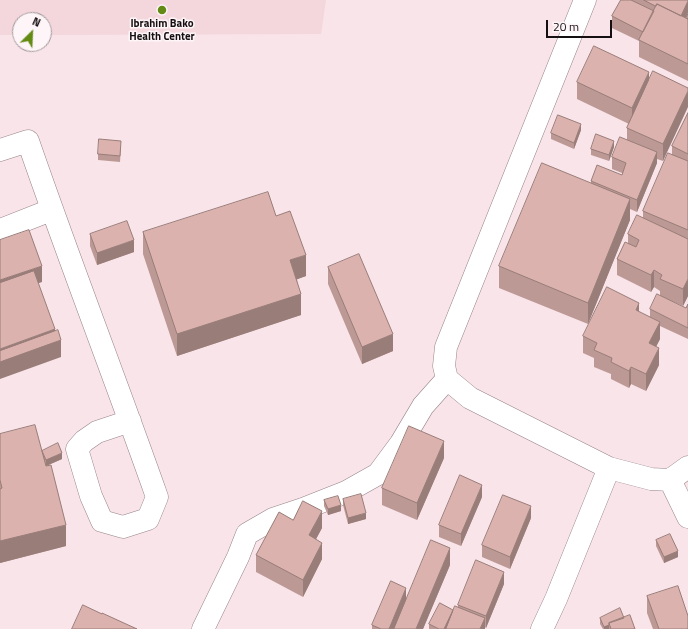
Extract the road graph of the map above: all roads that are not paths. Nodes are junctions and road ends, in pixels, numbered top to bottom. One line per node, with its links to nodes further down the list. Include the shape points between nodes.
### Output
1 (585, 0): 5 (street, via 446,347 444,366)
2 (0, 150): 3 (street, via 28,141)
3 (51, 210): 4 (street); 6 (street)
4 (0, 230)
5 (447, 379): 8 (street, via 470,398); 11 (street, via 423,406 402,443 378,474 346,492 273,519 247,534)
6 (130, 421): 6 (street, via 97,432 77,449 91,496 102,521 123,527 148,519 157,497)
7 (688, 467): 9 (street)
8 (609, 468): 9 (street, via 651,479); 12 (street)
9 (670, 480): 10 (street)
10 (688, 517)
11 (203, 629)
12 (542, 629)

